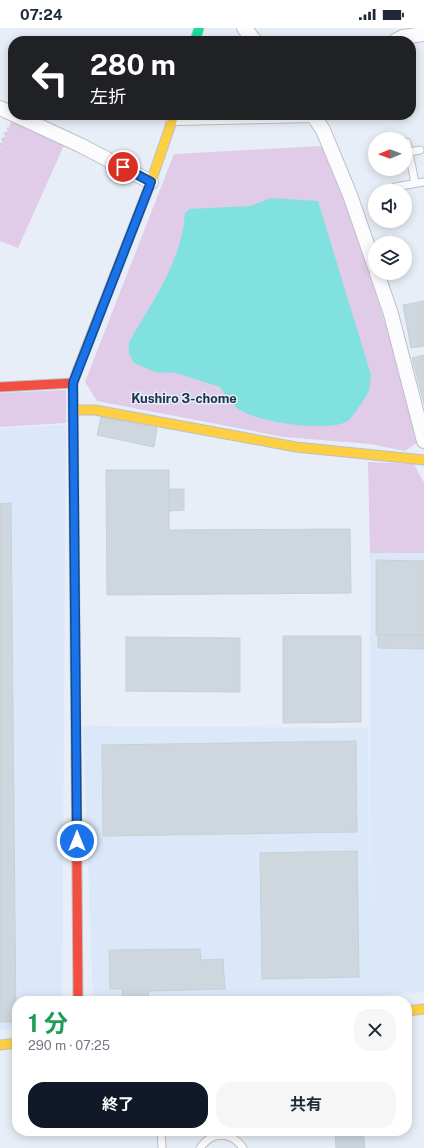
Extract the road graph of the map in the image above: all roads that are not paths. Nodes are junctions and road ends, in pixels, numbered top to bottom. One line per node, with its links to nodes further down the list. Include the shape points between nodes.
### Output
1 (244, 28): 3 (street)
2 (424, 34): 4 (street)
3 (251, 36)
4 (410, 36)
5 (0, 108): 6 (street)
6 (8, 115)
7 (35, 120): 13 (street)
8 (172, 120): 13 (street)
9 (316, 120): 17 (street, via 347,188)
10 (420, 150): 11 (lane)
11 (412, 151)
12 (412, 168): 15 (lane)
13 (151, 182): 19 (street)
14 (424, 182): 15 (lane)
15 (415, 183): 16 (lane)
16 (410, 184)
17 (368, 247)
18 (379, 280): 22 (street, via 391,314)
19 (73, 383): 20 (street); 21 (street)
20 (0, 387)
21 (74, 410): 23 (street, via 95,410 296,447); 24 (street)
22 (424, 441)
23 (424, 460)
24 (78, 996)
25 (424, 1009): 26 (street)
26 (412, 1010)
27 (12, 1044): 28 (street)
28 (0, 1045)
29 (161, 1136): 32 (lane)
30 (212, 1136): 33 (lane)
31 (231, 1136): 34 (lane)
32 (162, 1148)
33 (200, 1148)
34 (243, 1148)

